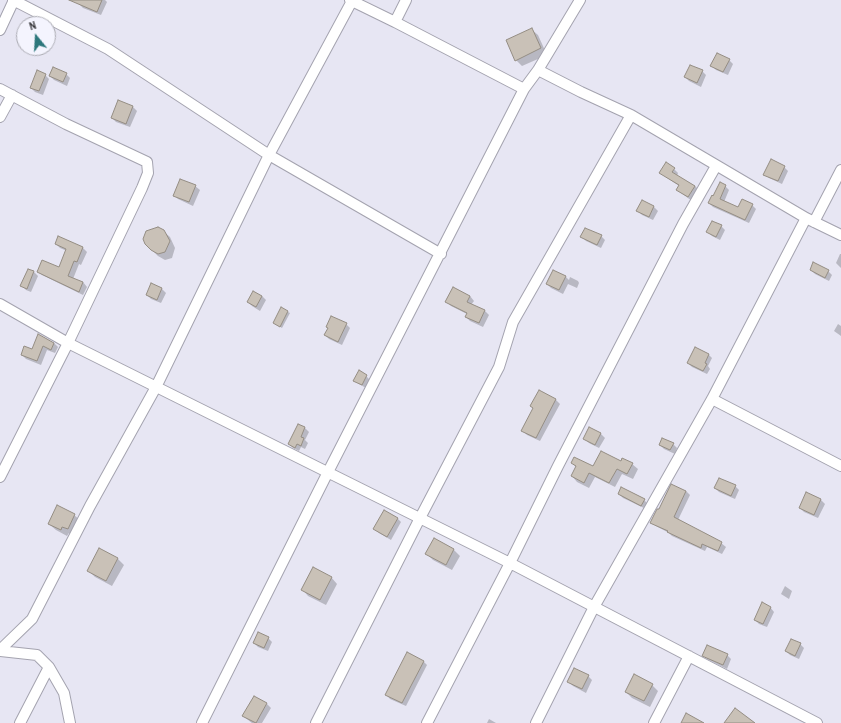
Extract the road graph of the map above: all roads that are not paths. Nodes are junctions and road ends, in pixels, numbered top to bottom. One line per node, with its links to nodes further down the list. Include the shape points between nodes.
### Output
1 (14, 0): 6 (street); 13 (street, via 108,49)
2 (406, 0): 5 (street)
3 (580, 0): 7 (street)
4 (351, 1): 5 (street); 13 (street)
5 (395, 22): 9 (street)
6 (0, 30)
7 (538, 70): 9 (street); 11 (street)
8 (0, 89): 10 (street)
9 (524, 89): 18 (street)
10 (12, 95): 12 (street); 20 (street, via 147,162 148,173 142,188)
11 (631, 115): 14 (street); 26 (street, via 513,322 499,367)
12 (0, 117)
13 (269, 155): 18 (street); 21 (street)
14 (716, 166): 16 (street); 27 (street, via 682,224)
15 (841, 170): 16 (street)
16 (810, 220): 17 (street); 22 (street)
17 (841, 235)
18 (441, 254): 24 (street)
19 (0, 304): 20 (street)
20 (68, 343): 21 (street); 25 (street)
21 (156, 387): 24 (street); 29 (street, via 32,619)
22 (712, 399): 23 (street); 28 (street)
23 (841, 466)
24 (328, 472): 26 (street); 34 (street)
25 (0, 477)
26 (420, 518): 27 (street); 35 (street)
27 (510, 563): 28 (street); 36 (street)
28 (594, 607): 30 (street); 37 (street)
29 (0, 650): 31 (street, via 37,655)
30 (689, 656): 38 (street); 39 (street)
31 (49, 667): 32 (street); 33 (street, via 64,694)
32 (20, 723)
33 (70, 723)
34 (202, 723)
35 (316, 723)
36 (427, 723)
37 (536, 723)
38 (654, 723)
39 (817, 723)

